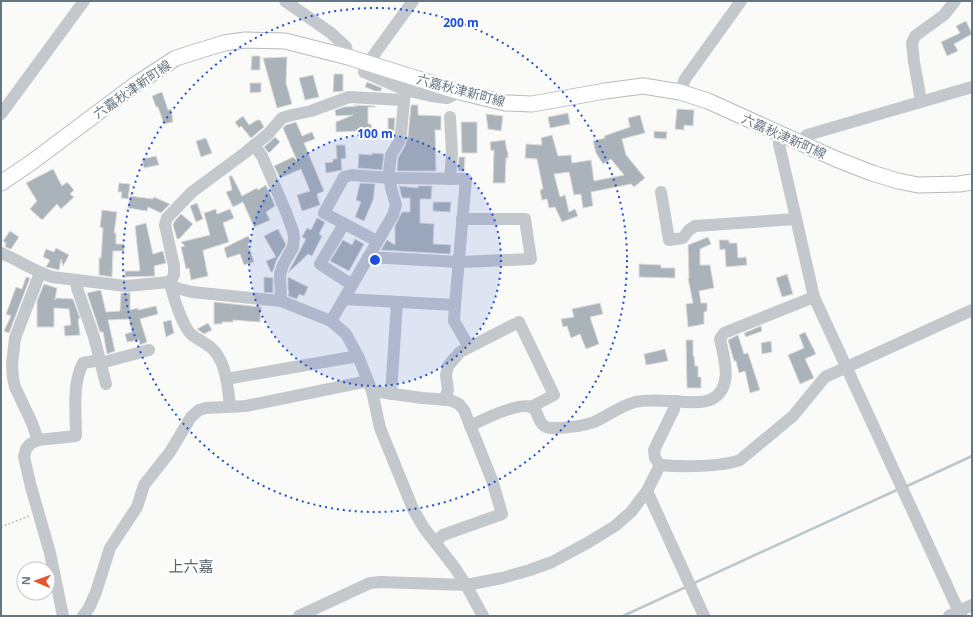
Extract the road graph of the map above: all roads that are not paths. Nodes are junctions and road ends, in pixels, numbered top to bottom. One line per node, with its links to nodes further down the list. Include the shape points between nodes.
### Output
1 (84, 1): 13 (street)
2 (285, 1): 6 (street, via 331,33 346,48)
3 (413, 1): 7 (street)
4 (741, 1): 10 (street, via 685,79)
5 (955, 1): 12 (street, via 944,16 915,36 912,43)
6 (348, 57): 7 (main road, 六嘉秋津新町線); 21 (main road, 六嘉秋津新町線, via 285,41 244,40 224,43 176,58 136,84)
7 (368, 63): 9 (main road, 六嘉秋津新町線); 11 (street, via 364,72)
8 (972, 87): 12 (street)
9 (460, 92): 10 (main road, 六嘉秋津新町線, via 505,103 532,104 643,86); 11 (street, via 447,98)
10 (680, 92): 15 (main road, 六嘉秋津新町線, via 708,101)
11 (404, 95): 17 (street, via 350,97 282,118); 18 (street, via 401,134 392,155)
12 (921, 101): 16 (street, via 807,135)
13 (1, 114)
14 (450, 117): 19 (street)
15 (780, 133): 16 (main road, 六嘉秋津新町線); 24 (street, via 779,144)
16 (800, 142): 20 (main road, 六嘉秋津新町線, via 836,159 898,181 918,185)
17 (254, 145): 32 (street, via 192,192 167,218 165,225 174,266 174,275); 36 (street, via 262,156 293,231 293,247 280,274)
18 (389, 178): 19 (street); 25 (street, via 344,178 324,213); 26 (street, via 396,205 393,215)
19 (450, 179): 23 (street, via 466,179)
20 (972, 182)
21 (1, 183)
22 (661, 192): 24 (street, via 669,240 683,238 695,226)
23 (462, 219): 29 (street); 29 (street, via 524,219 531,259)
24 (796, 219): 34 (street)
25 (344, 224): 26 (street); 33 (street, via 320,264)
26 (377, 241): 28 (street)
27 (1, 253): 30 (street)
28 (368, 258): 29 (street); 33 (street)
29 (459, 262): 38 (street)
30 (40, 273): 31 (street, via 52,278); 55 (street, via 15,338 12,364 16,387)
31 (76, 281): 32 (street, via 126,286); 44 (street)
32 (170, 282): 36 (street, via 176,288 192,292); 46 (street, via 186,328 219,356)
33 (352, 285): 35 (street)
34 (814, 297): 45 (street); 51 (street, via 724,333 720,339 726,369 724,384 718,394 711,400)
35 (344, 299): 37 (street); 40 (street)
36 (281, 301): 40 (street)
37 (397, 302): 38 (street); 49 (street)
38 (455, 305): 41 (street, via 454,321)
39 (972, 310): 45 (street)
40 (331, 321): 43 (street, via 346,334)
41 (469, 347): 50 (street, via 460,352 448,366 448,390); 53 (street, via 519,322 554,395)
42 (149, 350): 44 (street)
43 (358, 356): 46 (street); 48 (street)
44 (101, 362): 47 (street); 55 (street, via 83,363 78,373 76,436)
45 (846, 367): 56 (street, via 825,377 793,416 740,460 721,464); 61 (street)
46 (226, 378): 52 (street)
47 (106, 384)
48 (370, 386): 49 (street); 52 (street, via 332,387 246,406); 58 (street, via 380,428 413,510)
49 (391, 394): 50 (street)
50 (444, 400): 54 (street, via 459,404)
51 (675, 401): 53 (street, via 635,402 593,423 550,428 544,426); 56 (street, via 674,409 654,450 655,458)
52 (230, 406): 63 (street, via 206,408 191,417 170,452 144,485 137,506 110,548 96,592)
53 (531, 407): 54 (street, via 500,412)
54 (470, 426): 58 (street, via 492,480 502,514 443,535)
55 (38, 440): 62 (street, via 30,444 24,457 50,553)
56 (660, 465): 57 (street)
57 (647, 491): 59 (street, via 631,512 615,526 552,562 502,578); 66 (street)
58 (435, 542): 59 (street)
59 (466, 585): 64 (street, via 370,583); 65 (street)
60 (972, 605): 61 (street)
61 (956, 614)
62 (63, 616)
63 (83, 616)
64 (299, 616)
65 (483, 616)
66 (704, 616)

